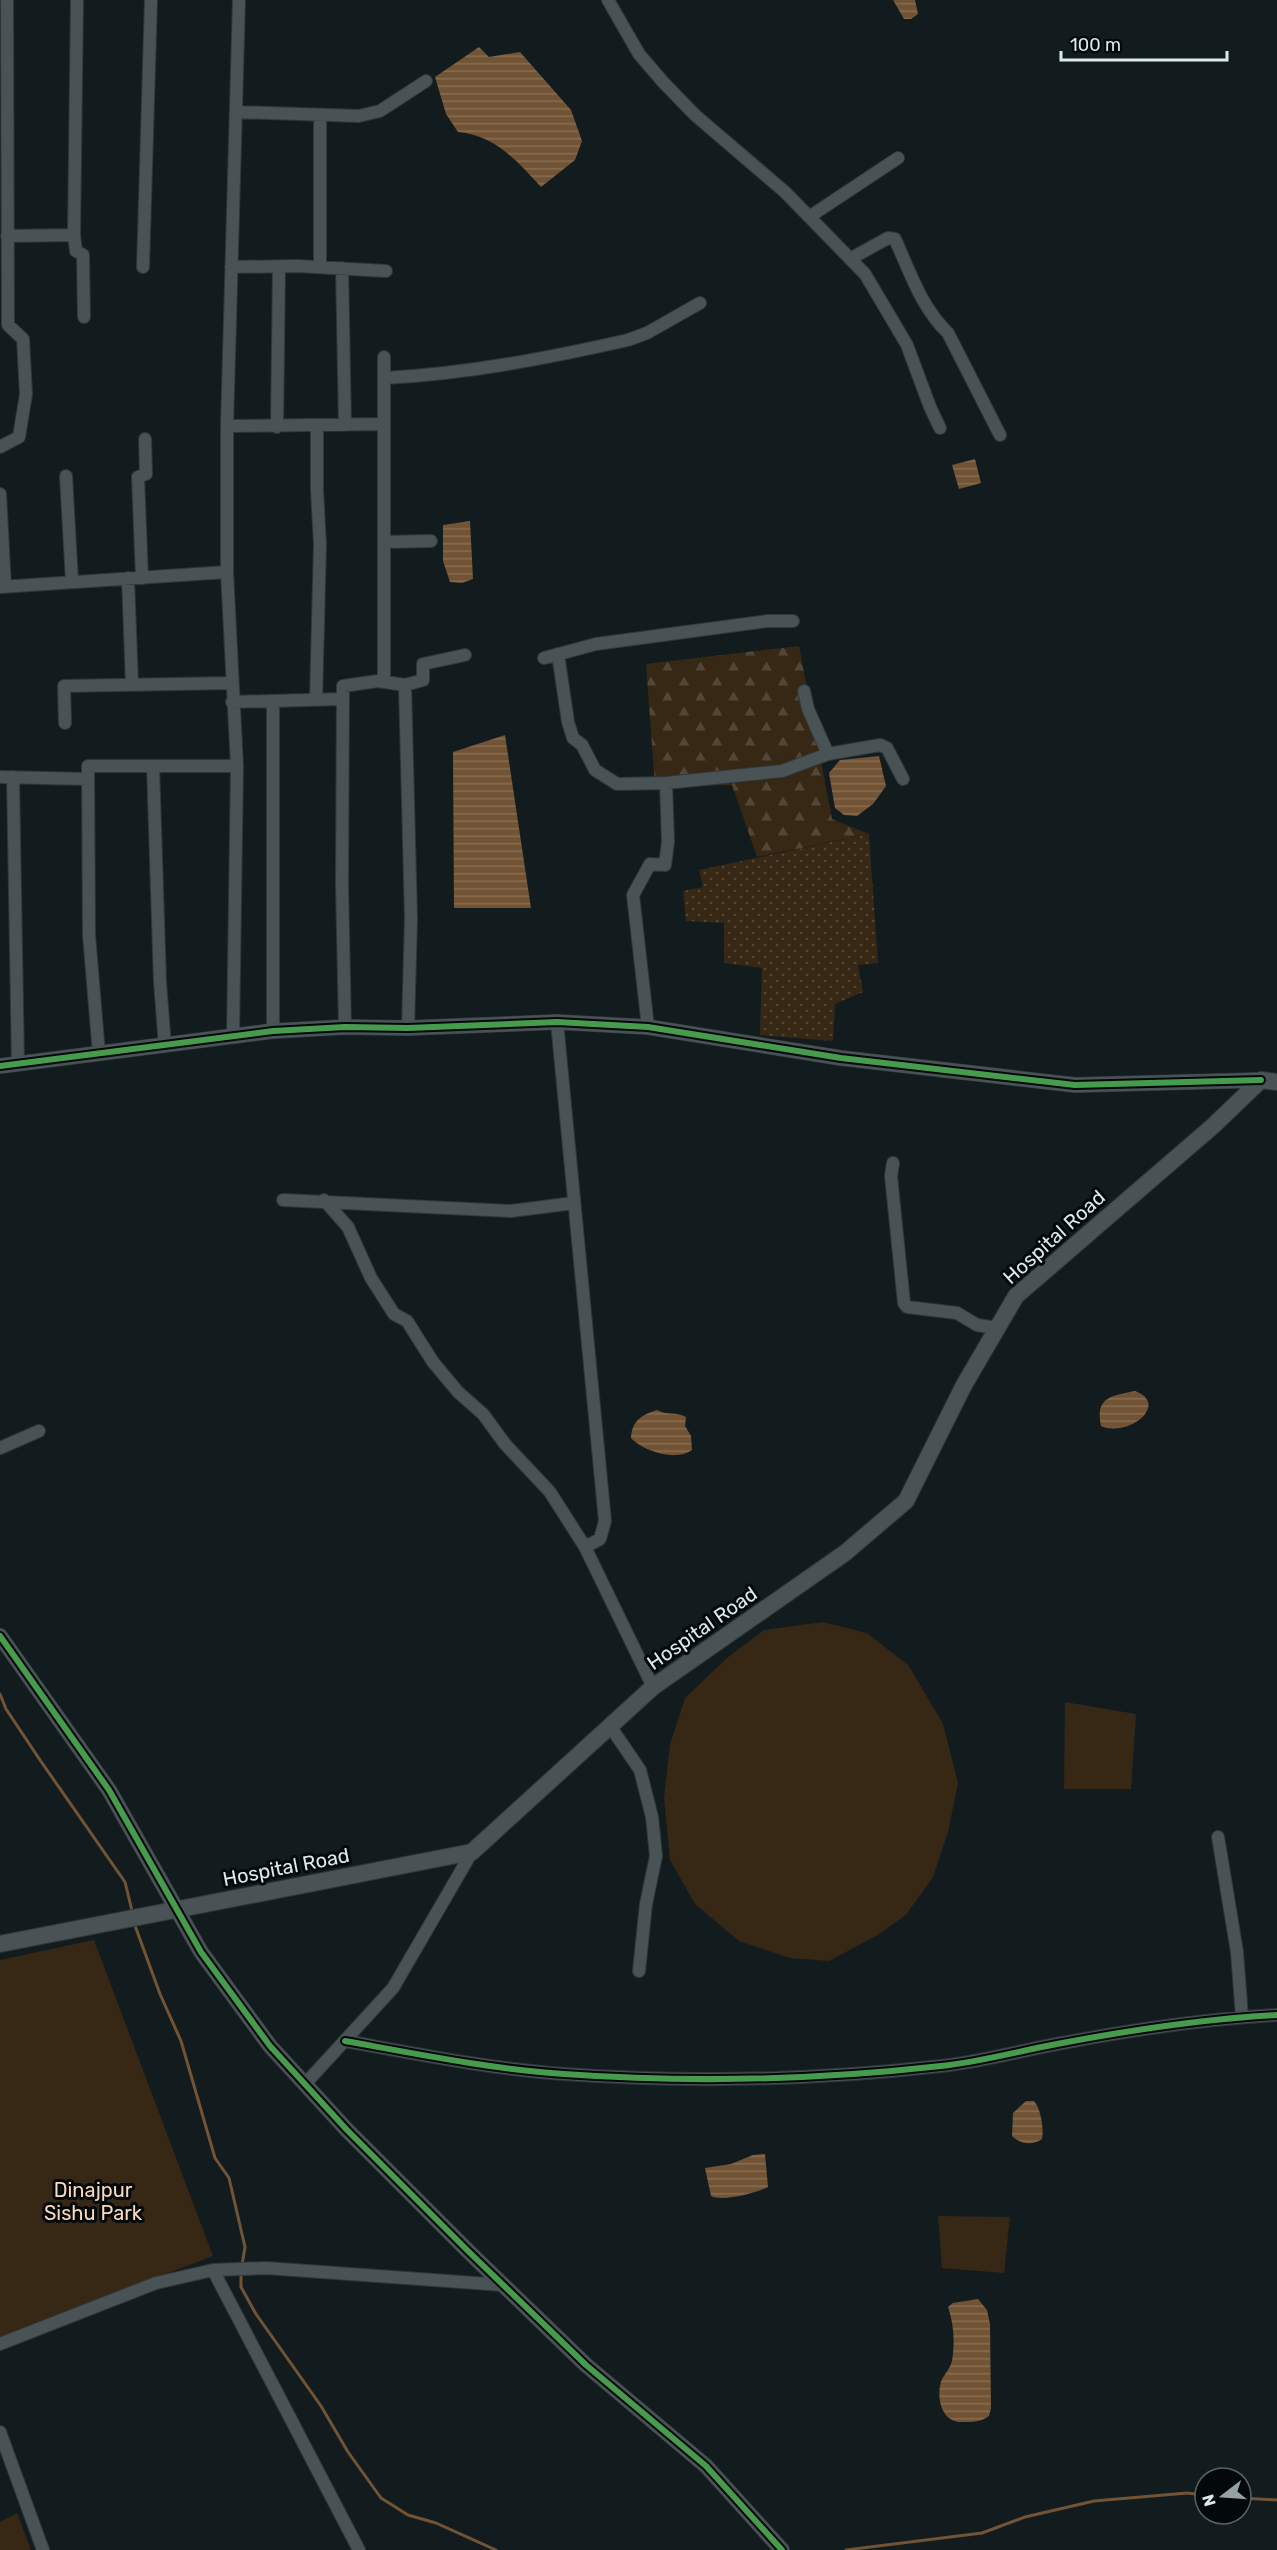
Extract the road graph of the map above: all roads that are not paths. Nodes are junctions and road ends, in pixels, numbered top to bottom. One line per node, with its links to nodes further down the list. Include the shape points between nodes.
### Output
1 (7, 0): 12 (street)
2 (77, 0): 11 (street)
3 (151, 0): 15 (street)
4 (239, 0): 7 (street)
5 (608, 0): 10 (street, via 639,54 663,82 695,116 785,192)
6 (426, 81): 8 (street, via 380,111 359,116)
7 (236, 112): 8 (street); 16 (street)
8 (320, 115): 18 (street)
9 (898, 158): 10 (street)
10 (809, 218): 14 (street)
11 (74, 235): 12 (street); 22 (street, via 76,251 83,255)
12 (7, 236): 13 (street)
13 (3, 252): 33 (street, via 8,325 23,339 26,394 18,437)
14 (850, 259): 30 (street, via 865,274 894,320); 31 (street, via 888,238 895,239 922,301 948,333)
15 (143, 267)
16 (231, 267): 17 (street); 27 (street)
17 (279, 267): 18 (street); 28 (street)
18 (320, 267): 19 (street)
19 (342, 268): 20 (street); 26 (street)
20 (386, 271)
21 (700, 303): 24 (street, via 628,340 510,363)
22 (84, 317)
23 (384, 357): 24 (street)
24 (384, 378): 25 (street)
25 (384, 424): 26 (street); 37 (street)
26 (345, 425): 29 (street)
27 (227, 426): 28 (street); 38 (street)
28 (277, 427): 29 (street)
29 (317, 427): 53 (street, via 320,544)
30 (940, 428)
31 (1000, 435)
32 (145, 439): 40 (street, via 146,474 138,477)
33 (0, 447)
34 (66, 476): 41 (street)
35 (0, 494): 42 (street)
36 (431, 541): 37 (street)
37 (385, 542): 47 (street)
38 (227, 572): 40 (street); 48 (street)
39 (128, 578): 40 (street); 41 (street); 49 (street)
40 (142, 578)
41 (72, 582): 42 (street)
42 (2, 587)
43 (793, 621): 44 (street, via 596,644)
44 (558, 654): 46 (street); 64 (street, via 567,722 595,770 617,784)
45 (465, 656): 50 (street, via 423,664 423,680)
46 (544, 658)
47 (384, 681): 50 (street); 52 (street, via 343,686)
48 (231, 682): 49 (street); 55 (street)
49 (132, 685): 56 (street, via 64,686)
50 (405, 685): 68 (street, via 411,918)
51 (804, 691): 57 (street)
52 (341, 699): 53 (street); 66 (street)
53 (316, 700): 54 (street)
54 (273, 701): 55 (street); 69 (street)
55 (232, 702): 59 (street)
56 (65, 723)
57 (828, 754): 63 (street, via 880,745 887,748); 64 (street, via 782,771)
58 (153, 766): 59 (street); 62 (street, via 88,766); 71 (street)
59 (237, 766): 70 (street)
60 (0, 777): 61 (street)
61 (13, 777): 62 (street); 73 (street)
62 (88, 779): 72 (street, via 89,936)
63 (903, 779)
64 (666, 783): 67 (street, via 665,865 650,864 633,894)
65 (557, 1022): 67 (street); 68 (street); 79 (street)
66 (345, 1027): 68 (street); 69 (street)
67 (648, 1027): 75 (street, via 841,1058 1075,1085)
68 (408, 1028)
69 (273, 1031): 70 (street)
70 (234, 1036): 71 (street)
71 (165, 1046): 72 (street)
72 (99, 1054): 73 (street)
73 (18, 1064): 74 (street)
74 (0, 1066)
75 (1269, 1081): 80 (main road, Hospital Road, via 1016,1296)
76 (893, 1163): 80 (street, via 891,1176 904,1302 908,1307 957,1313 977,1325)
77 (283, 1200): 78 (street)
78 (324, 1200): 79 (street, via 511,1211); 83 (street, via 348,1227 371,1278 394,1314 407,1321 458,1392 483,1414 550,1492)
79 (574, 1203): 83 (street, via 605,1521 600,1539)
80 (997, 1328): 85 (main road, Hospital Road, via 906,1500 845,1553)
81 (39, 1431): 82 (street)
82 (0, 1448)
83 (585, 1546): 85 (street)
84 (0, 1636): 89 (street, via 110,1790)
85 (653, 1687): 86 (main road, Hospital Road)
86 (610, 1726): 88 (main road, Hospital Road); 91 (street, via 640,1770 652,1817 656,1856)
87 (1218, 1837): 93 (street, via 1237,1952)
88 (472, 1852): 89 (main road, Hospital Road); 94 (street, via 393,1988)
89 (178, 1910): 90 (main road, Hospital Road); 95 (street, via 222,1981 270,2046)
90 (0, 1944)
91 (639, 1971)
92 (1277, 2015): 93 (street)
93 (1242, 2017): 94 (street, via 1080,2039 945,2066 752,2079 563,2074)
94 (345, 2041): 95 (street)
95 (305, 2084): 97 (street)
96 (218, 2270): 97 (street, via 252,2268); 98 (street, via 156,2283); 101 (street)
97 (503, 2285): 102 (street, via 586,2365 706,2466)
98 (0, 2344)
99 (0, 2432): 100 (street)
100 (43, 2550)
101 (359, 2550)
102 (782, 2550)

